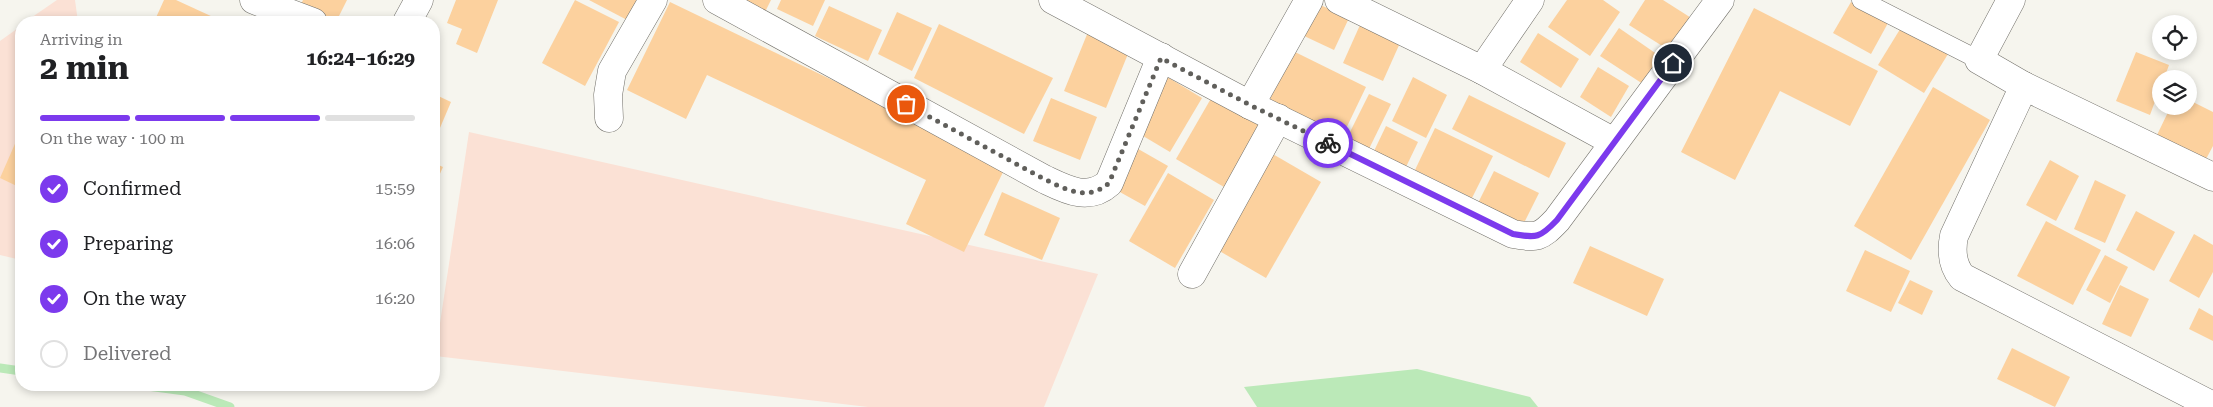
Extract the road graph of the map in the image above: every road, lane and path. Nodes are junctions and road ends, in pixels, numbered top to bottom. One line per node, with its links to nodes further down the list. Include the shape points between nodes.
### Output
1 (254, 0): 12 (street)
2 (419, 0): 14 (street)
3 (653, 0): 20 (street, via 612,71 608,95)
4 (717, 0): 15 (street, via 1044,179 1067,190 1086,194 1101,190 1109,183)
5 (1309, 0): 19 (street)
6 (1339, 0): 17 (street)
7 (1530, 0): 17 (street)
8 (1720, 0): 22 (street)
9 (1861, 0): 16 (lane)
10 (2011, 0): 16 (street)
11 (1056, 1): 15 (street)
12 (283, 5): 13 (street)
13 (302, 16)
14 (410, 16)
15 (1161, 58): 19 (street)
16 (1979, 60): 18 (street)
17 (1482, 70): 22 (street)
18 (2024, 86): 23 (street); 25 (street, via 1954,236 1952,246 1956,270 1962,277)
19 (1250, 105): 21 (street)
20 (610, 118)
21 (1278, 118): 22 (street, via 1513,234 1532,238 1543,235 1557,220); 24 (street)
22 (1614, 142)
23 (2213, 177)
24 (1192, 274)
25 (2213, 406)

